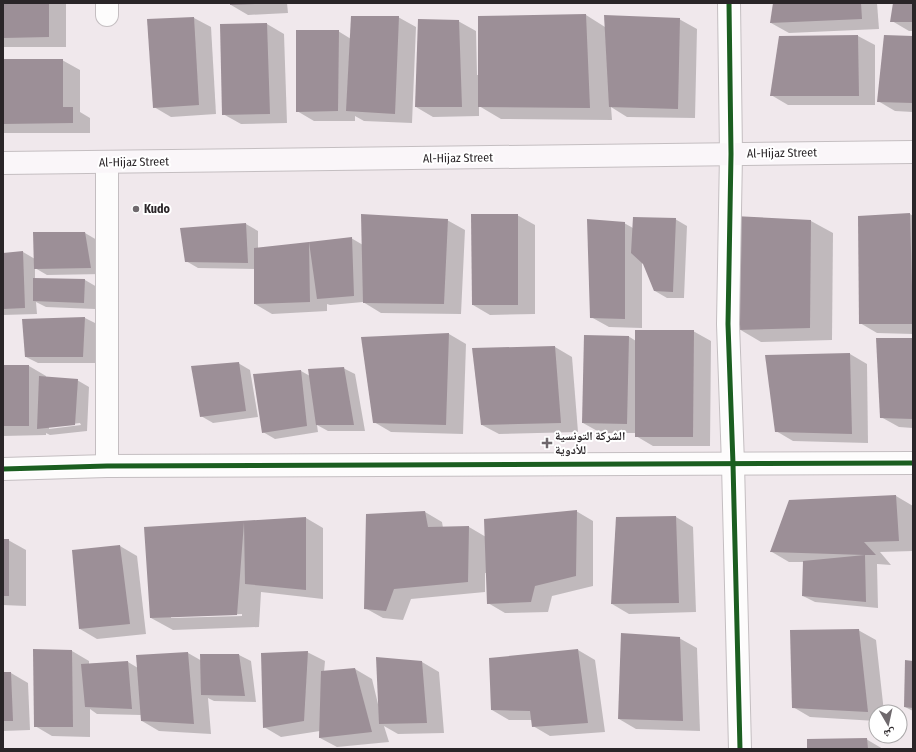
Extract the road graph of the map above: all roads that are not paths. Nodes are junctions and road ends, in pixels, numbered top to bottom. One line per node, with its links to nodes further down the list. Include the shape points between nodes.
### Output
1 (729, 3): 3 (street)
2 (913, 152): 3 (main road, Al-Hijaz Street)
3 (731, 154): 4 (main road, Al-Hijaz Street); 7 (street, via 728,324)
4 (107, 162): 5 (main road, Al-Hijaz Street); 8 (street)
5 (3, 163)
6 (913, 463): 7 (street)
7 (733, 464): 8 (street); 10 (street)
8 (107, 466): 9 (street)
9 (3, 469)
10 (740, 749)

